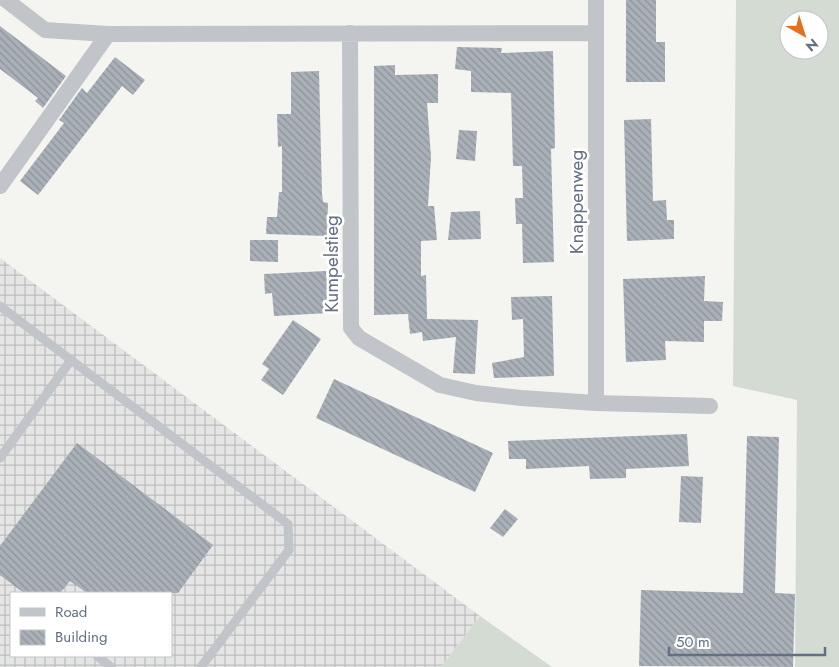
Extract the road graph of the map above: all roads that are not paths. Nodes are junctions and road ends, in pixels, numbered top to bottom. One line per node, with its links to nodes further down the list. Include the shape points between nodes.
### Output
1 (6, 0): 5 (street, via 45,30)
2 (596, 0): 4 (street, Knappenweg)
3 (350, 33): 4 (street); 5 (street); 9 (street, Kumpelstieg, via 351,328 359,338 440,385 521,398)
4 (596, 33): 9 (street, Knappenweg)
5 (108, 34): 6 (street)
6 (0, 186)
7 (0, 306): 8 (lane)
8 (71, 360): 11 (lane); 14 (lane, via 288,524 289,550)
9 (596, 403): 10 (street, Kumpelstieg)
10 (710, 406)
11 (0, 458)
12 (98, 657): 13 (lane)
13 (111, 667)
14 (202, 667)

